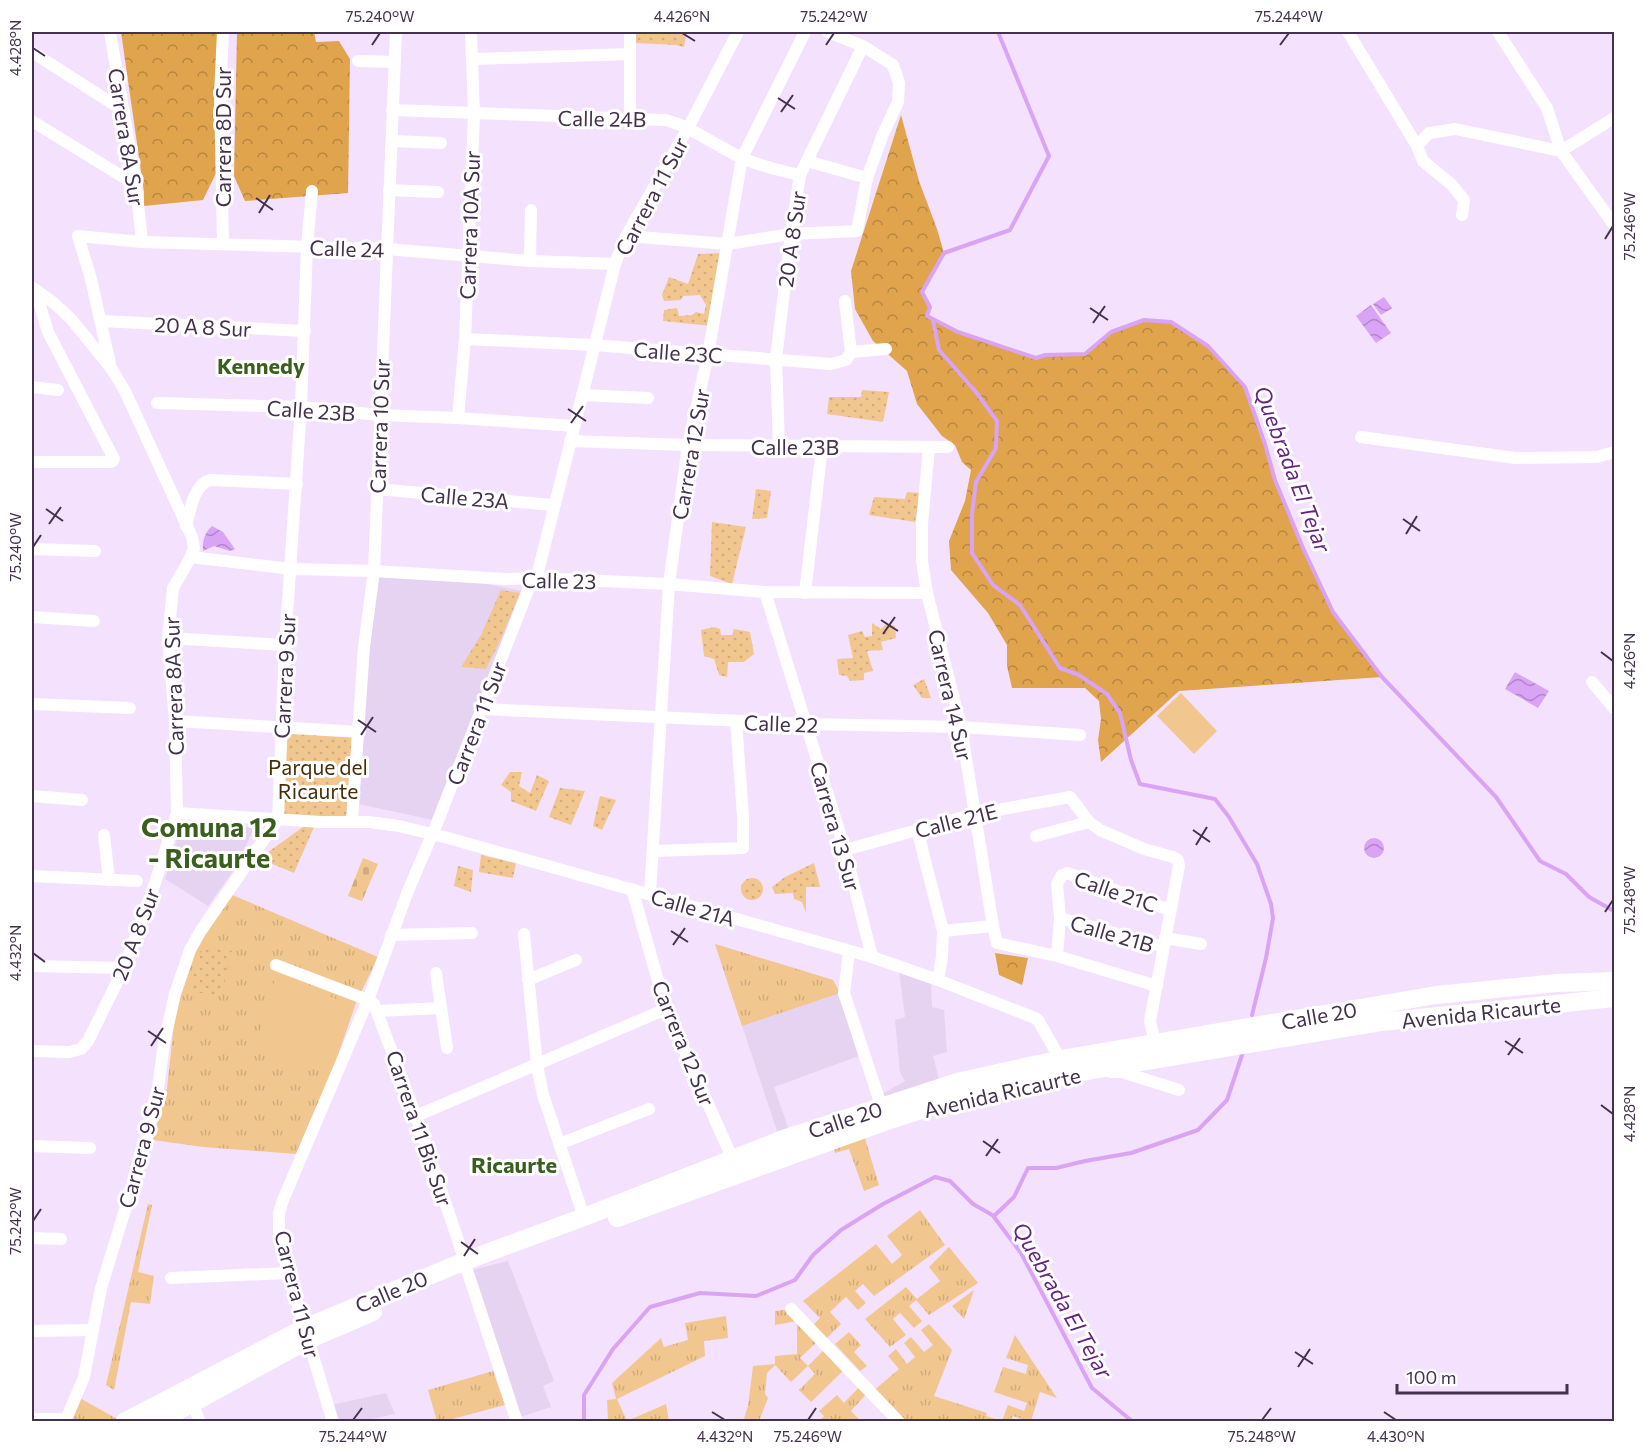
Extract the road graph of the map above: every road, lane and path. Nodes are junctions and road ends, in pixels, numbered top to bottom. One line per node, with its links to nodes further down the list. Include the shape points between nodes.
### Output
1 (110, 32): 18 (street, Carrera 8A Sur)
2 (222, 32): 42 (street, Carrera 8D Sur)
3 (396, 32): 16 (street, Carrera 10 Sur)
4 (471, 32): 14 (street, Carrera 10A Sur)
5 (630, 32): 13 (street)
6 (738, 32): 23 (street, Carrera 11 Sur)
7 (805, 32): 28 (street, Carrera 12 Sur)
8 (828, 32): 11 (street)
9 (1348, 32): 26 (street)
10 (1498, 32): 27 (street, via 1547,108)
11 (863, 46): 29 (street, 20 A 8 Sur); 31 (street, via 893,65 899,83 898,102)
12 (32, 52): 18 (street)
13 (630, 54): 14 (street); 21 (street)
14 (473, 59): 19 (street, Carrera 10A Sur)
15 (358, 61): 16 (street)
16 (394, 62): 17 (street, Carrera 10 Sur)
17 (392, 110): 19 (street, Calle 24B); 24 (street, Carrera 10 Sur)
18 (124, 111): 32 (street, Carrera 8A Sur)
19 (474, 114): 21 (street, Calle 24B); 46 (street, Carrera 10A Sur)
20 (1614, 118): 27 (street)
21 (630, 120): 23 (street, Calle 24B, via 666,120)
22 (32, 122): 32 (street)
23 (688, 128): 28 (street, Calle 24B); 40 (street, Carrera 11 Sur)
24 (392, 141): 25 (street); 33 (street, Carrera 10 Sur)
25 (441, 143)
26 (1417, 146): 27 (street, via 1429,133 1455,129); 37 (street, via 1423,161 1464,200)
27 (1561, 151): 38 (street)
28 (742, 158): 30 (street, Calle 24B); 43 (street, Carrera 12 Sur)
29 (807, 162): 30 (street, 20 A 8 Sur); 31 (street)
30 (800, 175): 39 (street, 20 A 8 Sur)
31 (867, 178): 39 (street, via 857,231)
32 (136, 185): 41 (street, Carrera 8A Sur)
33 (389, 190): 35 (street); 45 (street, Carrera 10 Sur)
34 (312, 191): 44 (street, Carrera 9 Sur)
35 (438, 192)
36 (531, 210): 47 (street)
37 (1462, 215)
38 (1614, 225)
39 (791, 234): 43 (street); 58 (street, 20 A 8 Sur)
40 (626, 236): 43 (street); 48 (street, Carrera 11 Sur)
41 (142, 242): 42 (street, Calle 24); 51 (street, Calle 24, via 78,236)
42 (223, 243): 44 (street, Calle 24)
43 (728, 244): 57 (street, Carrera 12 Sur)
44 (307, 246): 45 (street, Calle 24); 52 (street, Carrera 9 Sur)
45 (387, 249): 46 (street, Calle 24); 66 (street, Carrera 10 Sur)
46 (467, 256): 47 (street, Calle 24); 53 (street, Carrera 10A Sur)
47 (530, 261): 48 (street, Calle 24)
48 (615, 264): 54 (street, Carrera 11 Sur)
49 (33, 288): 59 (street, via 71,319); 77 (street, via 48,332 114,459)
50 (845, 301): 56 (street)
51 (101, 321): 52 (street, 20 A 8 Sur); 59 (street)
52 (305, 331): 65 (street, Carrera 9 Sur)
53 (465, 339): 54 (street, Calle 23C); 67 (street, Carrera 10A Sur)
54 (594, 345): 57 (street, Calle 23C); 62 (street, Carrera 11 Sur)
55 (886, 349): 56 (street, Calle 23C)
56 (851, 352): 58 (street, Calle 23C, via 846,360 831,364)
57 (708, 355): 58 (street, Calle 23C); 71 (street, Carrera 12 Sur)
58 (776, 359): 72 (street, 20 A 8 Sur)
59 (111, 368): 81 (street)
60 (32, 387): 61 (street)
61 (58, 390)
62 (582, 395): 63 (street); 68 (street, Carrera 11 Sur)
63 (648, 398)
64 (157, 403): 65 (street, Calle 23B)
65 (301, 407): 66 (street, Calle 23B); 78 (street, Carrera 9 Sur)
66 (379, 415): 67 (street, Calle 23B); 79 (street, Carrera 10 Sur)
67 (458, 418): 68 (street, Calle 23B)
68 (574, 426): 70 (street, Carrera 11 Sur)
69 (1361, 437): 76 (street, via 1515,458 1597,457)
70 (570, 441): 71 (street, Calle 23B); 80 (street, Carrera 11 Sur)
71 (688, 446): 72 (street, Calle 23B); 88 (street, Carrera 12 Sur)
72 (779, 446): 73 (street, Calle 23B)
73 (822, 447): 74 (street, Calle 23B); 90 (street)
74 (929, 447): 75 (street, Calle 23B); 91 (street, Carrera 14 Sur, via 922,524)
75 (948, 447)
76 (1614, 452)
77 (32, 462)
78 (297, 484): 81 (street, via 204,482); 85 (street, Carrera 9 Sur)
79 (376, 489): 80 (street, Calle 23A); 86 (street, Carrera 10 Sur)
80 (554, 505): 87 (street, Carrera 11 Sur)
81 (186, 526): 84 (street, via 194,548)
82 (32, 549): 83 (street)
83 (95, 551)
84 (191, 557): 85 (street, Calle 23); 94 (street, Carrera 8A Sur, via 173,588)
85 (291, 569): 86 (street, Calle 23); 95 (street, Carrera 9 Sur)
86 (374, 571): 87 (street, Calle 23); 107 (street, Carrera 10 Sur, via 364,647)
87 (535, 578): 88 (street, Calle 23); 100 (street, Carrera 11 Sur)
88 (669, 584): 89 (street, Calle 23); 101 (street, Carrera 12 Sur)
89 (765, 592): 90 (street, Calle 23); 104 (street, Carrera 13 Sur)
90 (805, 592): 91 (street, Calle 23)
91 (927, 593): 105 (street, Carrera 14 Sur)
92 (32, 617): 93 (street)
93 (94, 621)
94 (168, 638): 95 (street); 102 (street, Carrera 8A Sur)
95 (285, 645): 106 (street, Carrera 9 Sur)
96 (1592, 681): 99 (street)
97 (32, 704): 98 (street)
98 (130, 708)
99 (1614, 708)
100 (481, 709): 101 (street, Calle 22); 117 (street, Carrera 11 Sur)
101 (660, 717): 103 (street, Calle 22); 121 (street, Carrera 12 Sur)
102 (175, 721): 106 (street); 111 (street, Carrera 8A Sur)
103 (736, 721): 104 (street, Calle 22); 121 (street, via 744,846)
104 (806, 724): 105 (street, Calle 22); 120 (street, Carrera 13 Sur)
105 (961, 727): 108 (street, Calle 22); 112 (street, Carrera 14 Sur)
106 (281, 728): 107 (street); 113 (street, Carrera 9 Sur)
107 (360, 732): 114 (street, Carrera 10 Sur)
108 (1080, 735)
109 (32, 796): 110 (street)
110 (82, 801)
111 (177, 813): 113 (street, Calle 21A); 142 (street, 20 A 8 Sur)
112 (975, 813): 115 (street, Calle 21E, via 1070,796); 116 (street, Calle 21E); 129 (street, Carrera 14 Sur)
113 (278, 819): 114 (street, Calle 21A); 174 (street, Carrera 9 Sur, via 190,950 175,994 144,1148 106,1271)
114 (352, 820): 117 (street, Calle 21A)
115 (1089, 822): 119 (street); 127 (street, via 1121,840 1178,860)
116 (917, 829): 120 (street, Calle 21E); 130 (street)
117 (431, 834): 125 (street, Calle 21A); 133 (street, Carrera 11 Sur)
118 (104, 835): 123 (street)
119 (1036, 836)
120 (844, 850): 138 (street, Carrera 13 Sur)
121 (653, 851): 126 (street, Carrera 12 Sur)
122 (32, 876): 123 (street)
123 (109, 880): 124 (street)
124 (138, 881)
125 (632, 890): 126 (street, Calle 21A); 151 (street, Carrera 12 Sur)
126 (650, 894): 136 (street, Calle 21A)
127 (1170, 910): 128 (street, Calle 21C, via 1067,873 1057,884); 134 (street)
128 (1060, 918): 134 (street, Calle 21B); 137 (street)
129 (993, 926): 130 (street); 137 (street, Carrera 14 Sur, via 997,943)
130 (943, 931): 145 (street)
131 (472, 933): 133 (street)
132 (524, 934): 144 (street)
133 (391, 935): 149 (street, Carrera 11 Sur)
134 (1164, 943): 135 (street, Calle 21B); 147 (street)
135 (1201, 944)
136 (849, 952): 138 (street, Calle 21A); 161 (street, via 844,993)
137 (1058, 956): 147 (street)
138 (872, 957): 145 (street, Calle 21A)
139 (576, 960): 144 (street)
140 (276, 965): 149 (street)
141 (32, 966): 142 (street)
142 (124, 968): 155 (street, 20 A 8 Sur, via 81,1049)
143 (436, 973): 150 (street)
144 (528, 980): 156 (street)
145 (938, 980): 157 (street, Calle 21A, via 1038,1020)
146 (1614, 981): 153 (main road, Calle 20, via 1436,995)
147 (1157, 986): 153 (street, via 1150,1021)
148 (1614, 998): 158 (main road, Avenida Ricaurte, via 1381,1022)
149 (368, 1000): 152 (street, Carrera 11 Bis Sur); 171 (street, Carrera 11 Sur, via 279,1213)
150 (441, 1008): 152 (street); 154 (street)
151 (666, 1009): 156 (street); 166 (street, Carrera 12 Sur)
152 (378, 1011): 162 (street, Carrera 11 Bis Sur)
153 (1155, 1043): 157 (main road, Calle 20)
154 (447, 1048)
155 (32, 1051)
156 (537, 1065): 162 (street); 163 (street)
157 (1065, 1067): 158 (main road, Avenida Ricaurte); 161 (main road, Calle 20, via 957,1082)
158 (1098, 1069): 159 (street, via 1122,1071)
159 (1179, 1090)
160 (649, 1109): 163 (street)
161 (884, 1114): 166 (main road, Calle 20, via 786,1138); 170 (main road)
162 (416, 1116): 170 (street, Carrera 11 Bis Sur)
163 (559, 1144): 167 (street)
164 (32, 1146): 165 (street)
165 (90, 1148)
166 (733, 1160): 167 (main road, Calle 20)
167 (584, 1217): 170 (main road, Calle 20)
168 (32, 1238): 169 (street)
169 (61, 1239)
170 (466, 1265): 176 (main road); 184 (street, Carrera 11 Bis Sur)
171 (288, 1273): 172 (street); 176 (street, Carrera 11 Sur)
172 (171, 1278)
173 (791, 1309): 185 (street)
174 (93, 1329): 175 (street); 179 (street, Carrera 9 Sur, via 84,1377)
175 (32, 1330)
176 (306, 1334): 177 (main road); 180 (main road); 183 (street, Carrera 11 Sur)
177 (192, 1403): 181 (main road); 182 (street)
178 (32, 1419): 179 (street)
179 (66, 1420)
180 (124, 1422)
181 (158, 1422)
182 (200, 1422)
183 (333, 1422)
184 (517, 1422)
185 (899, 1422)

